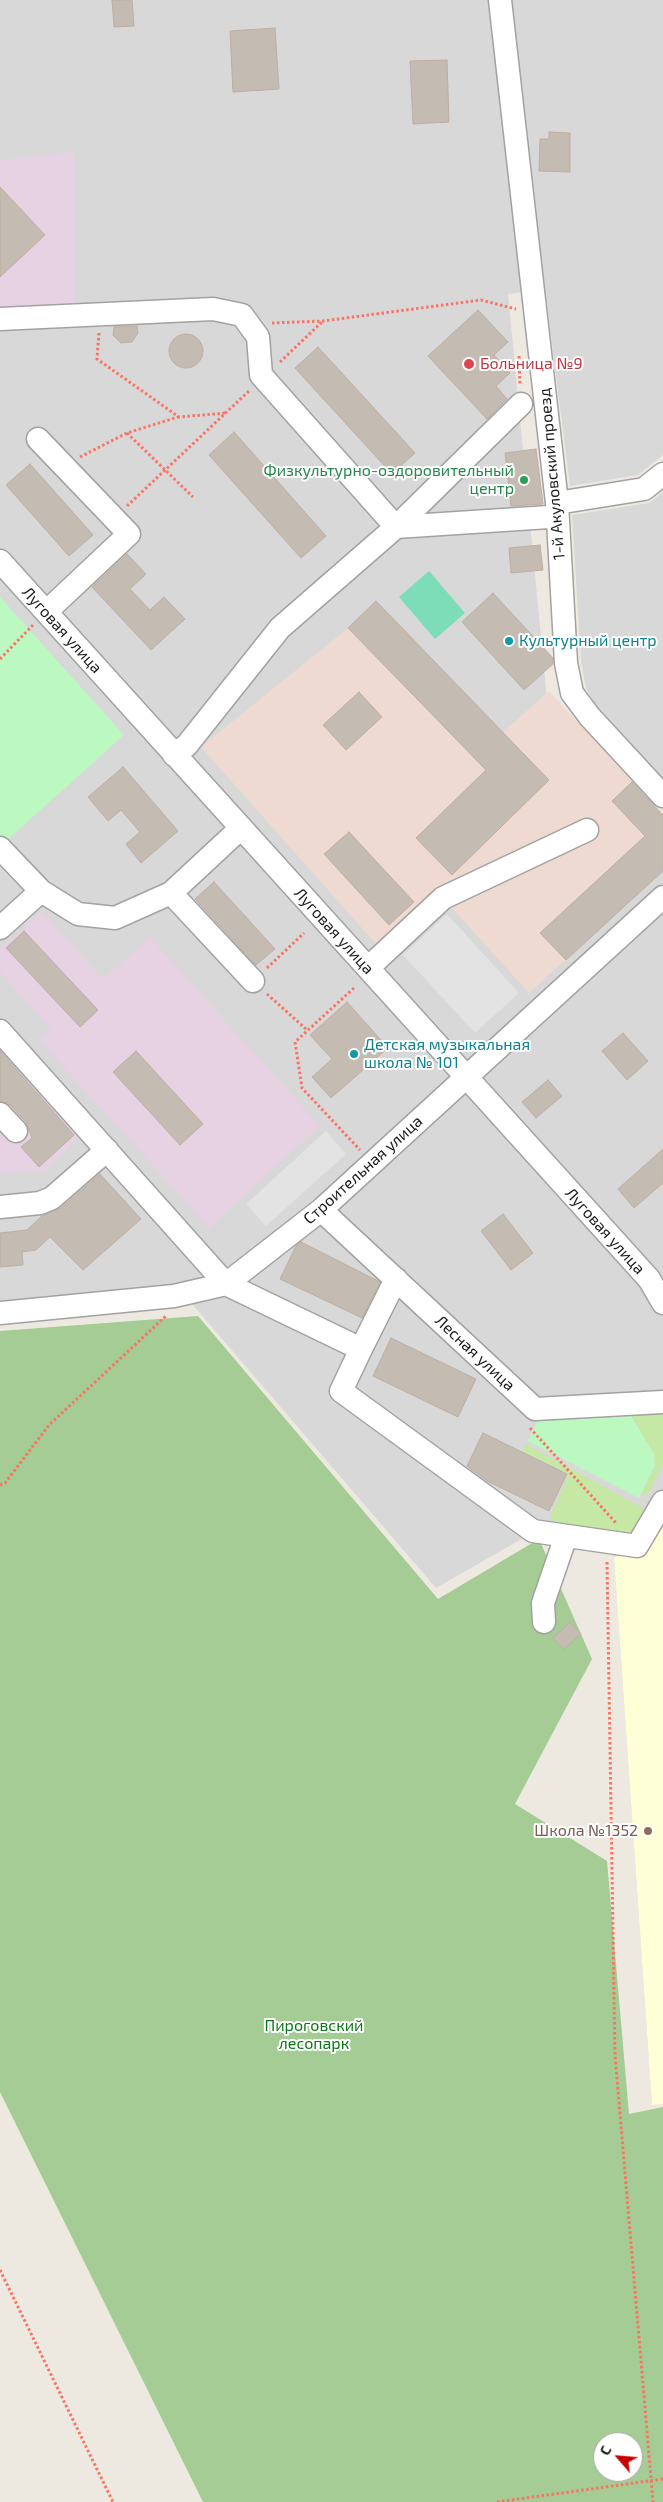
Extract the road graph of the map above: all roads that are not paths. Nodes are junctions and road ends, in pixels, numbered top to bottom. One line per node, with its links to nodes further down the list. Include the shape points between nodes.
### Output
1 (500, 0): 6 (street, 1-й Акуловский проезд)
2 (0, 319): 7 (street, via 213,309 242,315 258,337 261,375)
3 (521, 404): 7 (street)
4 (38, 439): 9 (street, via 129,534)
5 (663, 474): 6 (street, via 644,489)
6 (553, 510): 7 (street); 11 (street, 1-й Акуловский проезд, via 566,663 572,693)
7 (396, 527): 10 (street, via 280,628 187,745)
8 (0, 561): 9 (street, Луговая улица)
9 (46, 612): 10 (street, Луговая улица)
10 (174, 755): 12 (street, Луговая улица)
11 (663, 796)
12 (241, 828): 16 (street); 19 (street, Луговая улица)
13 (586, 830): 19 (street, via 443,898)
14 (0, 848): 15 (street)
15 (42, 892): 16 (street, via 78,914 115,918); 18 (street)
16 (171, 893): 20 (street)
17 (663, 897): 22 (street, Строительная улица)
18 (0, 928)
19 (368, 968): 22 (street, Луговая улица)
20 (253, 981)
21 (0, 1031): 25 (street)
22 (465, 1078): 27 (street, Строительная улица); 30 (street, Луговая улица, via 650,1279)
23 (0, 1114): 24 (street)
24 (16, 1131)
25 (107, 1150): 26 (street, via 52,1198); 29 (street)
26 (0, 1206)
27 (321, 1210): 28 (street, Лесная улица); 29 (street, Строительная улица)
28 (396, 1279): 32 (street); 33 (street, Лесная улица, via 535,1409)
29 (226, 1284): 31 (street, Строительная улица, via 174,1296); 32 (street)
30 (663, 1303)
31 (0, 1312)
32 (361, 1349): 35 (street, via 341,1391 532,1531)
33 (663, 1402)
34 (663, 1502): 35 (street, via 637,1546)
35 (566, 1536): 36 (street, via 543,1603)
36 (544, 1622)

